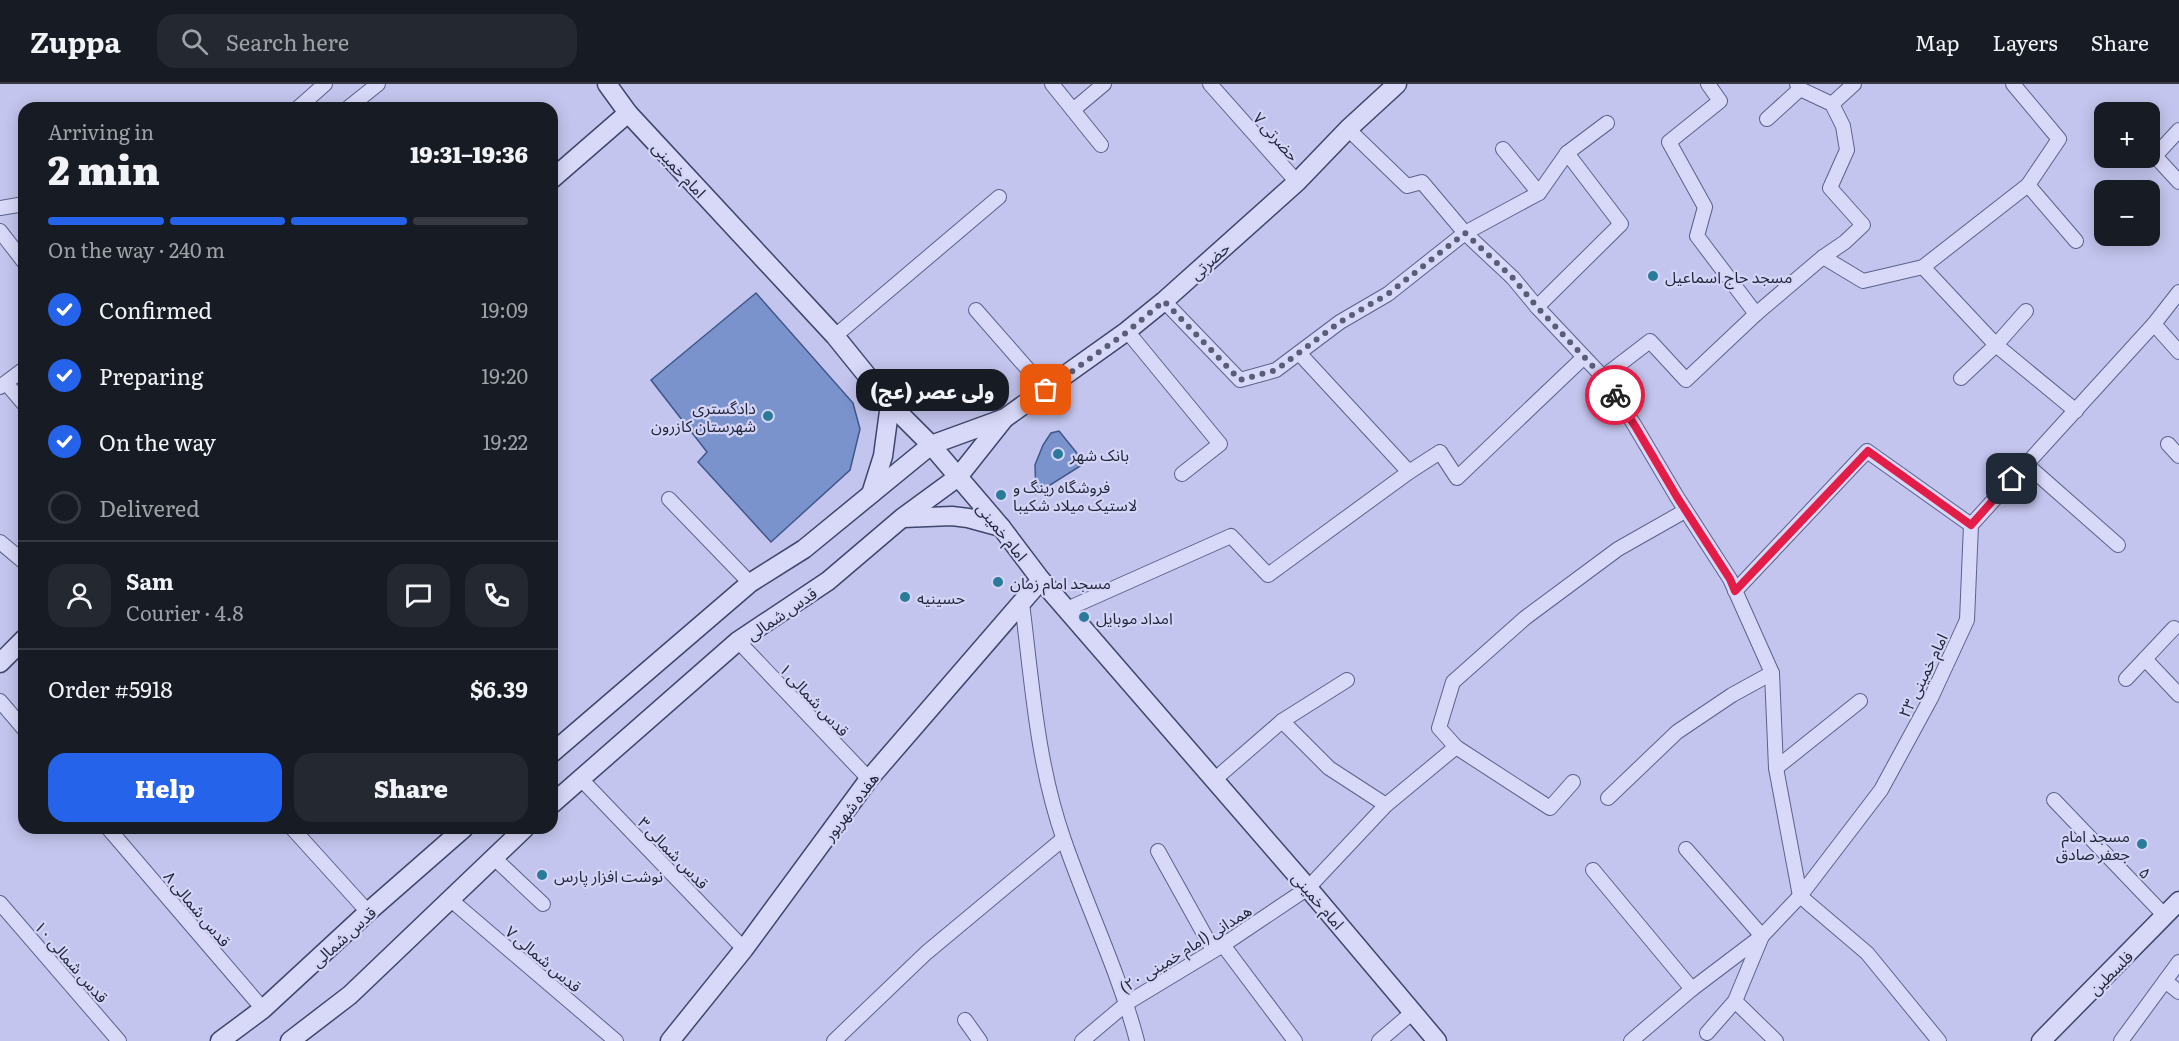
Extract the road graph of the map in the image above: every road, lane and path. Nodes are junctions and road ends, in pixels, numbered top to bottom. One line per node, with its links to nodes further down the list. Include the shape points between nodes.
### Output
1 (325, 84): 12 (street)
2 (378, 84): 13 (street)
3 (607, 84): 16 (main road, امام خمینی)
4 (1052, 84): 15 (street)
5 (1104, 84): 15 (street)
6 (1210, 84): 25 (street, حضرتی ۷)
7 (1397, 84): 19 (main road, حضرتی)
8 (1708, 84): 43 (street, via 1720,101 1669,142 1705,207 1697,236)
9 (1854, 84): 14 (street)
10 (2013, 84): 27 (street, via 2059,139)
11 (1799, 87): 14 (street); 17 (street)
12 (305, 102)
13 (356, 102)
14 (1832, 104): 36 (street, via 1843,126 1847,150 1830,188 1863,225)
15 (1073, 110): 21 (street)
16 (628, 113): 24 (main road); 46 (main road, امام خمینی)
17 (1767, 119)
18 (1607, 123): 23 (street)
19 (1348, 129): 25 (main road, حضرتی); 33 (street, via 1407,186 1422,182)
20 (2179, 130): 26 (street, via 2155,156)
21 (1101, 145)
22 (1503, 149): 28 (street)
23 (1567, 153): 28 (street); 40 (street, via 1620,224)
24 (558, 174)
25 (1297, 182): 39 (main road, حضرتی)
26 (2179, 182)
27 (2028, 185): 34 (street); 37 (street)
28 (1539, 193): 33 (street)
29 (999, 197): 46 (street)
30 (18, 205): 31 (street)
31 (0, 208)
32 (0, 231): 35 (street)
33 (1465, 233): 40 (street, via 1513,278); 49 (street, via 1388,294 1340,322)
34 (2076, 241)
35 (18, 254)
36 (1823, 257): 37 (street, via 1863,281); 43 (street)
37 (1923, 267): 47 (street)
38 (2179, 291): 44 (street)
39 (1164, 301): 45 (main road, حضرتی); 49 (street, via 1240,380 1276,370)
40 (1537, 307): 50 (street)
41 (976, 310): 55 (street)
42 (2026, 311): 47 (street)
43 (1756, 314): 52 (street, via 1686,380 1650,341)
44 (2154, 324): 48 (street); 58 (street)
45 (1127, 332): 55 (main road, حضرتی); 65 (street, via 1220,444)
46 (835, 336): 57 (main road, امام خمینی)
47 (1996, 345): 53 (street); 58 (street)
48 (2179, 352)
49 (1299, 353): 64 (street)
50 (1584, 357): 52 (street); 64 (street, via 1457,478 1440,452)
51 (18, 374): 54 (street)
52 (1603, 377): 69 (street)
53 (1961, 378)
54 (3, 385): 56 (street)
55 (1046, 390): 59 (main road, حضرتی)
56 (18, 399)
57 (890, 404): 61 (main road, امام خمینی); 67 (main road, via 883,456)
58 (2076, 411): 63 (street)
59 (1005, 418): 61 (main road); 66 (main road, قدس شمالی)
60 (2168, 444): 62 (street)
61 (931, 445): 66 (main road, امام خمینی); 67 (main road)
62 (2179, 456)
63 (2026, 464): 71 (street); 74 (street)
64 (1409, 472): 80 (street, via 1268,575 1232,536)
65 (1182, 474)
66 (958, 477): 70 (main road, قدس شمالی); 72 (main road, امام خمینی)
67 (871, 494): 77 (main road, via 804,549)
68 (669, 499): 77 (street)
69 (1685, 511): 78 (street); 94 (street, via 1618,549 1534,611 1453,682 1438,728)
70 (902, 518): 72 (main road, via 952,516); 82 (main road, قدس شمالی, via 828,581)
71 (1971, 525): 78 (street, via 1868,451); 115 (street, امام خمینی ۲۳, via 1967,620 1931,698 1881,790)
72 (1001, 527): 76 (main road, امام خمینی)
73 (0, 542): 75 (street)
74 (2118, 545)
75 (18, 557)
76 (1041, 580): 79 (main road, هفده شهریور); 80 (main road, امام خمینی)
77 (750, 583): 95 (main road)
78 (1735, 591): 86 (street)
79 (1022, 603): 98 (main road, هفده شهریور); 109 (street, via 1036,719)
80 (1067, 609): 99 (main road, امام خمینی)
81 (2174, 628): 84 (street)
82 (738, 641): 97 (main road, قدس شمالی); 98 (street, قدس شمالی ۱)
83 (18, 645): 85 (main road)
84 (2145, 659): 87 (street); 89 (street)
85 (0, 663)
86 (1772, 673): 96 (street); 102 (street, via 1677,732)
87 (2126, 679)
88 (1347, 680): 92 (street)
89 (2179, 695)
90 (0, 701): 93 (street)
91 (1860, 701): 96 (street)
92 (1282, 721): 99 (street); 104 (street, via 1329,768)
93 (18, 722)
94 (1456, 747): 100 (street, via 1550,808); 104 (street, همدانی (امام خمینی ۲۰))
95 (558, 748)
96 (1776, 768): 115 (street)
97 (580, 778): 101 (main road, قدس شمالی); 124 (street, ۳ قدس شمالی)
98 (868, 779): 124 (main road, هفده شهریور)
99 (1214, 780): 114 (main road, امام خمینی)
100 (1573, 782)
101 (558, 798)
102 (1608, 798)
103 (2054, 800): 121 (street, ۵)
104 (1386, 805): 114 (street, همدانی (امام خمینی ۲۰))
105 (113, 834): 131 (street, قدس شمالی ۸)
106 (297, 834): 120 (street)
107 (457, 834): 120 (main road, قدس شمالی)
108 (518, 834): 112 (main road)
109 (1063, 839): 130 (street); 140 (street, via 926,953)
110 (1686, 849): 122 (street)
111 (1158, 851): 123 (street)
112 (493, 857): 116 (main road); 119 (street)
113 (1593, 870): 127 (street)
114 (1308, 888): 123 (street, همدانی (امام خمینی ۲۰)); 132 (main road, امام خمینی)
115 (1800, 896): 122 (street, امام خمینی ۲۳); 149 (street, via 1867,953)
116 (450, 900): 137 (main road, via 350,995); 138 (street, ۷ قدس شمالی)
117 (2179, 901): 121 (main road, فلسطین)
118 (0, 903): 135 (street, قدس شمالی ۱۰)
119 (543, 904)
120 (368, 912): 131 (main road, قدس شمالی)
121 (2165, 916): 150 (main road, فلسطین)
122 (1762, 936): 127 (street, امام خمینی ۲۳); 129 (street)
123 (1218, 948): 130 (street, همدانی (امام خمینی ۲۰)); 144 (street)
124 (744, 949): 139 (main road, هفده شهریور)
125 (2179, 962): 126 (street)
126 (2165, 981): 128 (street); 151 (street)
127 (1692, 989): 147 (street, امام خمینی ۲۳)
128 (2179, 992)
129 (1735, 1001): 134 (street); 148 (street)
130 (1127, 1003): 142 (street, همدانی (امام خمینی ۲۰)); 143 (street)
131 (263, 1009): 136 (main road, قدس شمالی)
132 (1413, 1012): 145 (street); 146 (main road, امام خمینی)
133 (965, 1020): 141 (street)
134 (1707, 1033)
135 (119, 1041)
136 (220, 1041)
137 (290, 1041)
138 (616, 1041)
139 (670, 1041)
140 (834, 1041)
141 (980, 1041)
142 (1082, 1041)
143 (1137, 1041)
144 (1295, 1041)
145 (1379, 1041)
146 (1437, 1041)
147 (1631, 1041)
148 (1776, 1041)
149 (1939, 1041)
150 (2041, 1041)
151 (2121, 1041)

